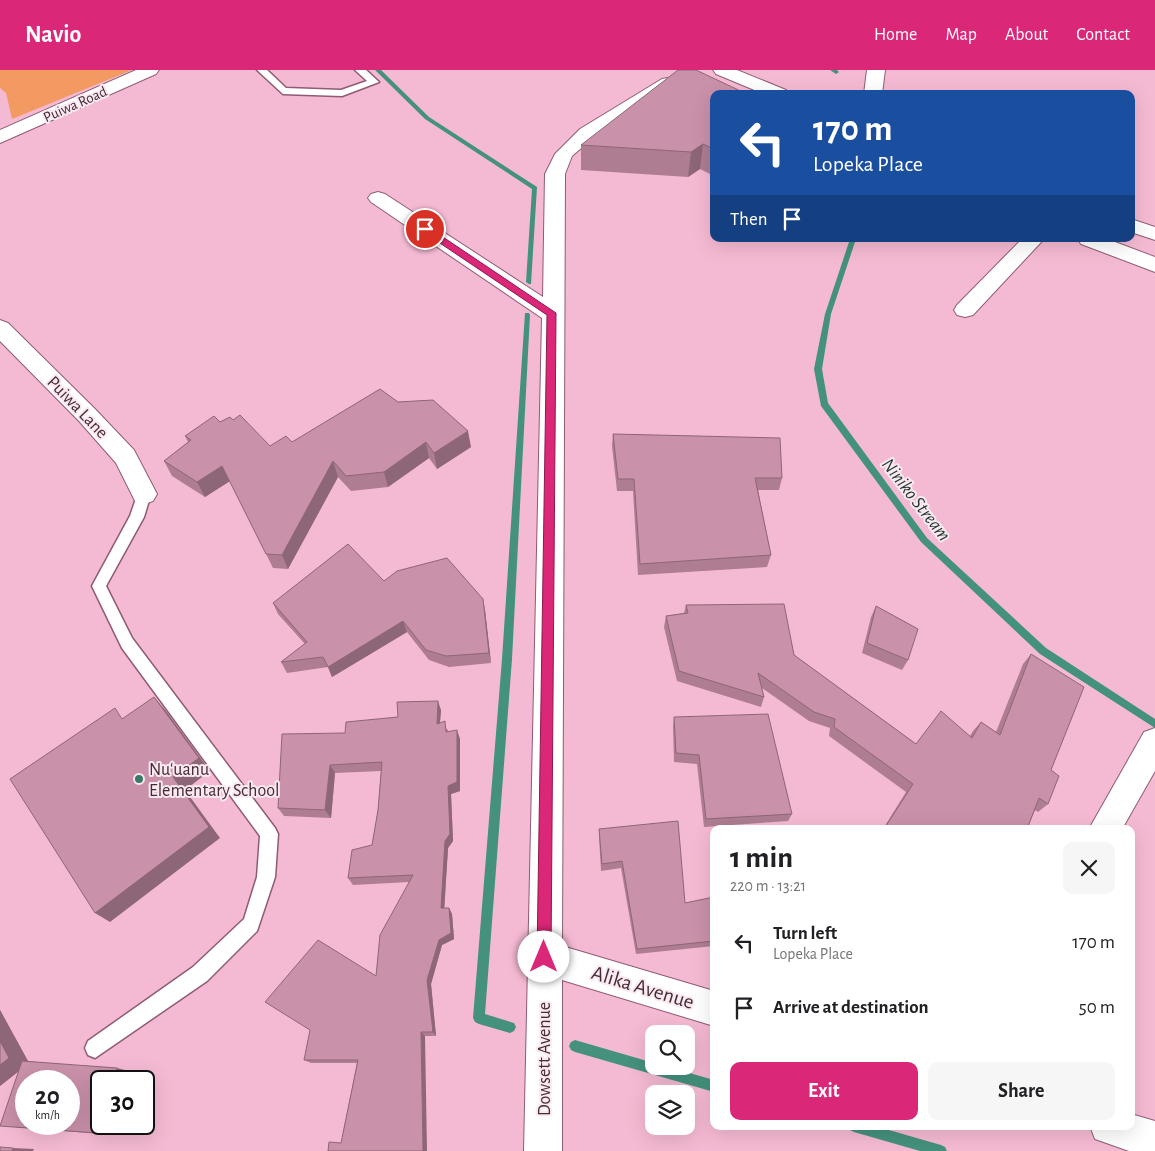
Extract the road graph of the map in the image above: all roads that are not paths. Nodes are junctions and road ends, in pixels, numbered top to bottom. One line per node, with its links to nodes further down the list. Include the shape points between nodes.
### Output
1 (262, 70): 2 (lane, via 283,91 342,93 374,82)
2 (360, 70)
3 (747, 70): 10 (main road)
4 (876, 70): 11 (main road)
5 (137, 72): 12 (main road, Puiwa Road)
6 (684, 73): 20 (main road, Dowsett Avenue, via 586,133 564,154 555,174)
7 (719, 78): 8 (main road); 9 (main road)
8 (731, 90)
9 (777, 90)
10 (783, 90)
11 (874, 90)
12 (0, 137)
13 (378, 198): 20 (main road)
14 (1135, 226): 15 (main road)
15 (1155, 234)
16 (1031, 242): 19 (main road)
17 (1096, 242): 18 (main road)
18 (1155, 265)
19 (965, 310)
20 (551, 313): 25 (main road, Dowsett Avenue)
21 (0, 328): 22 (main road, Puiwa Lane, via 125,457)
22 (144, 494): 27 (lane, via 137,517 100,586 127,643 269,834 266,877 251,925 200,974)
23 (1152, 748): 24 (main road)
24 (1107, 825)
25 (544, 957): 26 (main road, Alika Avenue); 30 (main road, Dowsett Avenue)
26 (710, 1008)
27 (95, 1048)
28 (1121, 1130): 29 (main road)
29 (1155, 1140)
30 (543, 1151)

